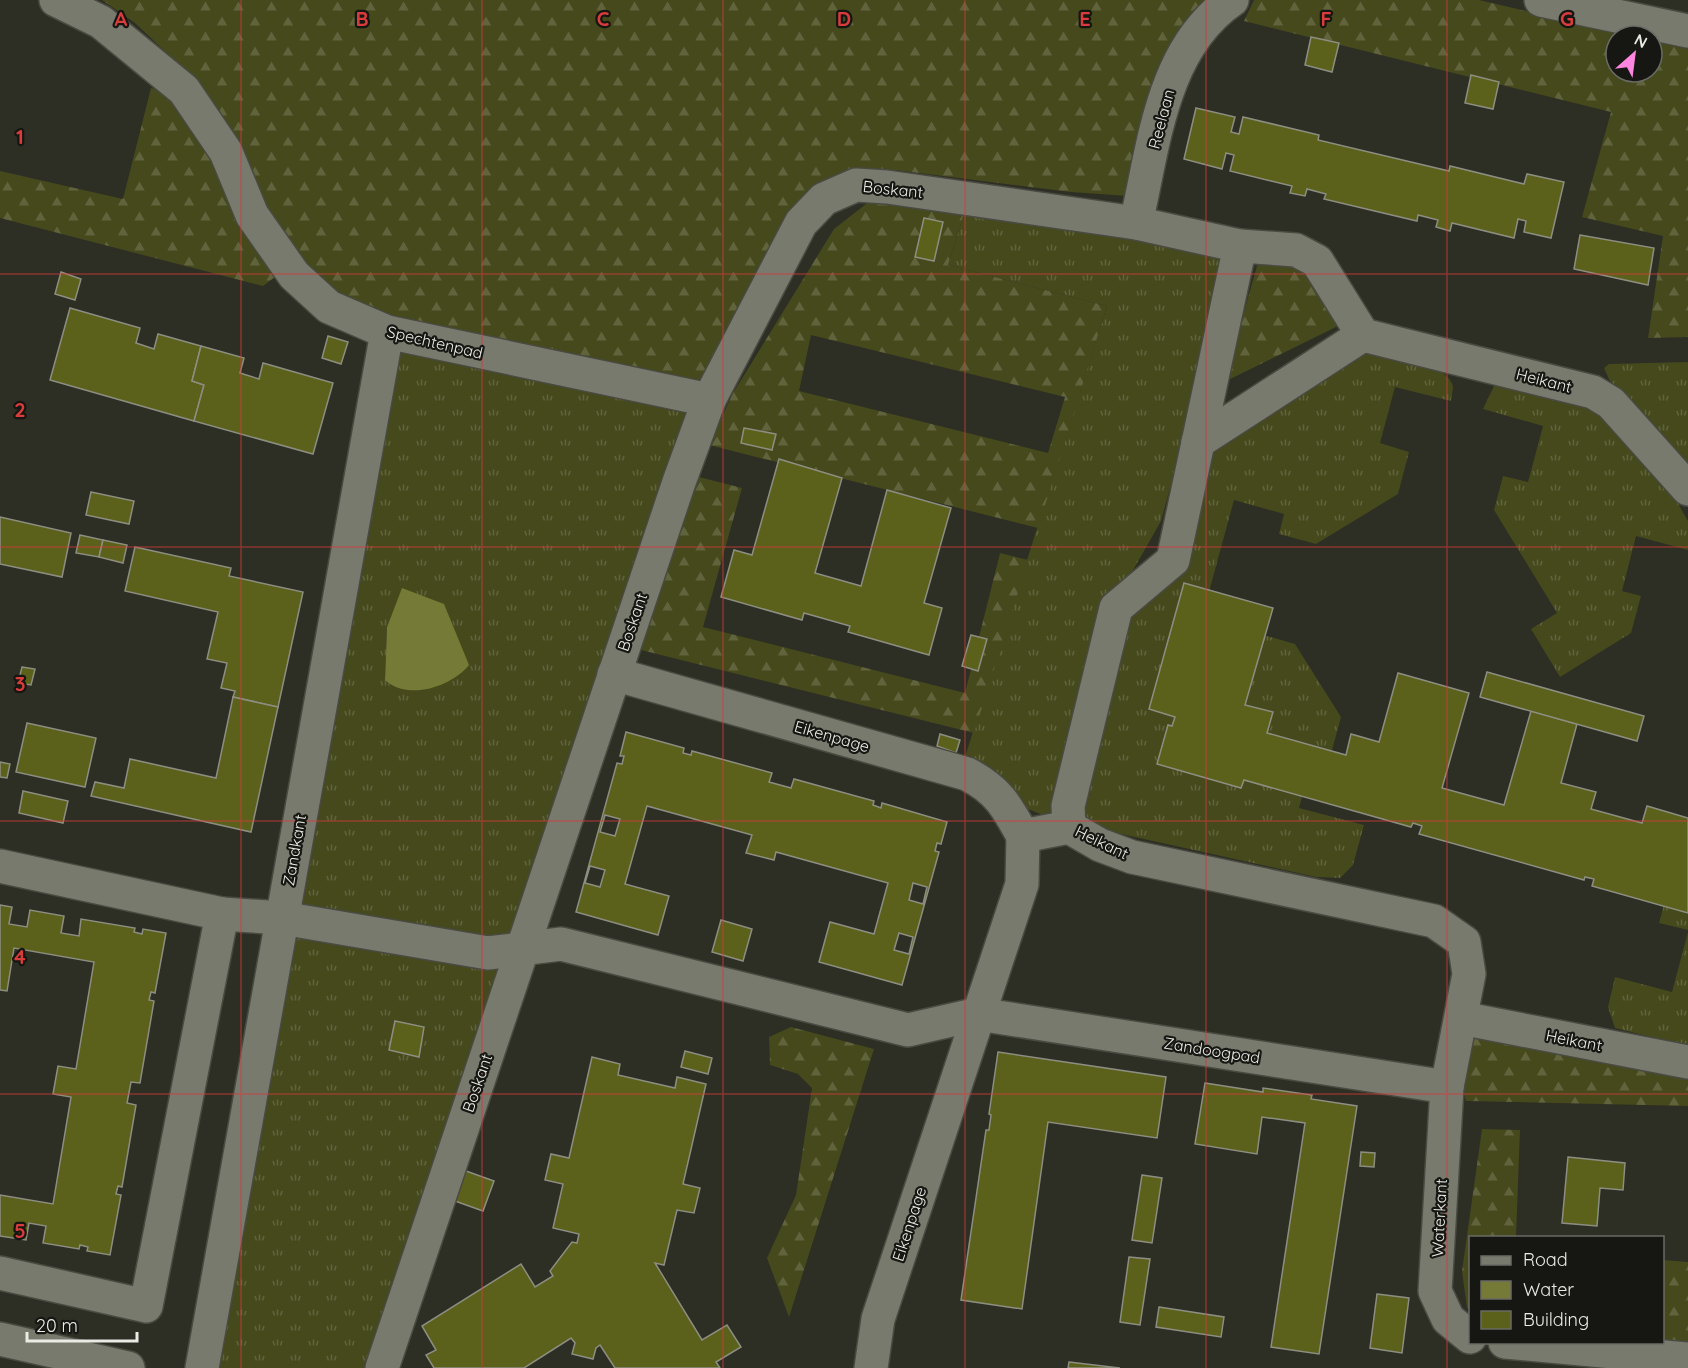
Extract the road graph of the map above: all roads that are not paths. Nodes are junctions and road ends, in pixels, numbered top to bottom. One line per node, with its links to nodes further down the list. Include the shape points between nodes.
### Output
1 (56, 0): 7 (street, Spechtenpad, via 101,22 183,90 226,152 252,215 294,275 329,307)
2 (1232, 0): 5 (street, Reelaan, via 1218,9 1185,50 1165,95)
3 (1541, 0): 4 (street)
4 (1688, 32)
5 (1137, 223): 6 (street); 9 (street, Boskant, via 856,185 824,199 801,223)
6 (1240, 246): 8 (street, via 1296,250 1317,261); 10 (street, Heikant)
7 (387, 332): 9 (street, Spechtenpad); 17 (street, Zandkant)
8 (1363, 335): 10 (street); 11 (street, Heikant, via 1593,392 1611,403)
9 (709, 400): 12 (street, Boskant)
10 (1198, 442): 13 (street, Heikant, via 1173,560 1116,608 1068,806)
11 (1688, 489)
12 (614, 674): 14 (street, Eikenpage, via 967,774 988,785 1007,807); 18 (street, Boskant)
13 (1069, 827): 14 (street); 20 (street, Heikant, via 1132,857 1434,921 1464,942 1469,974)
14 (1023, 836): 19 (street, Eikenpage, via 1022,884)
15 (0, 866): 16 (street)
16 (222, 914): 17 (street); 23 (street, via 146,1306)
17 (282, 918): 18 (street, via 488,953); 29 (street, Zandkant)
18 (523, 947): 19 (street, via 561,944 908,1030); 30 (street, Boskant)
19 (978, 1014): 22 (street, Zandoogpad); 31 (street, Eikenpage, via 878,1319)
20 (1461, 1017): 21 (street, Heikant); 22 (street, Heikant)
21 (1688, 1062)
22 (1447, 1086): 24 (street, Waterkant, via 1435,1291 1448,1320)
23 (0, 1273)
24 (1469, 1336)
25 (0, 1339): 28 (street)
26 (1527, 1344): 27 (street)
27 (1688, 1359)
28 (128, 1368)
29 (202, 1368)
30 (382, 1368)
31 (871, 1368)

